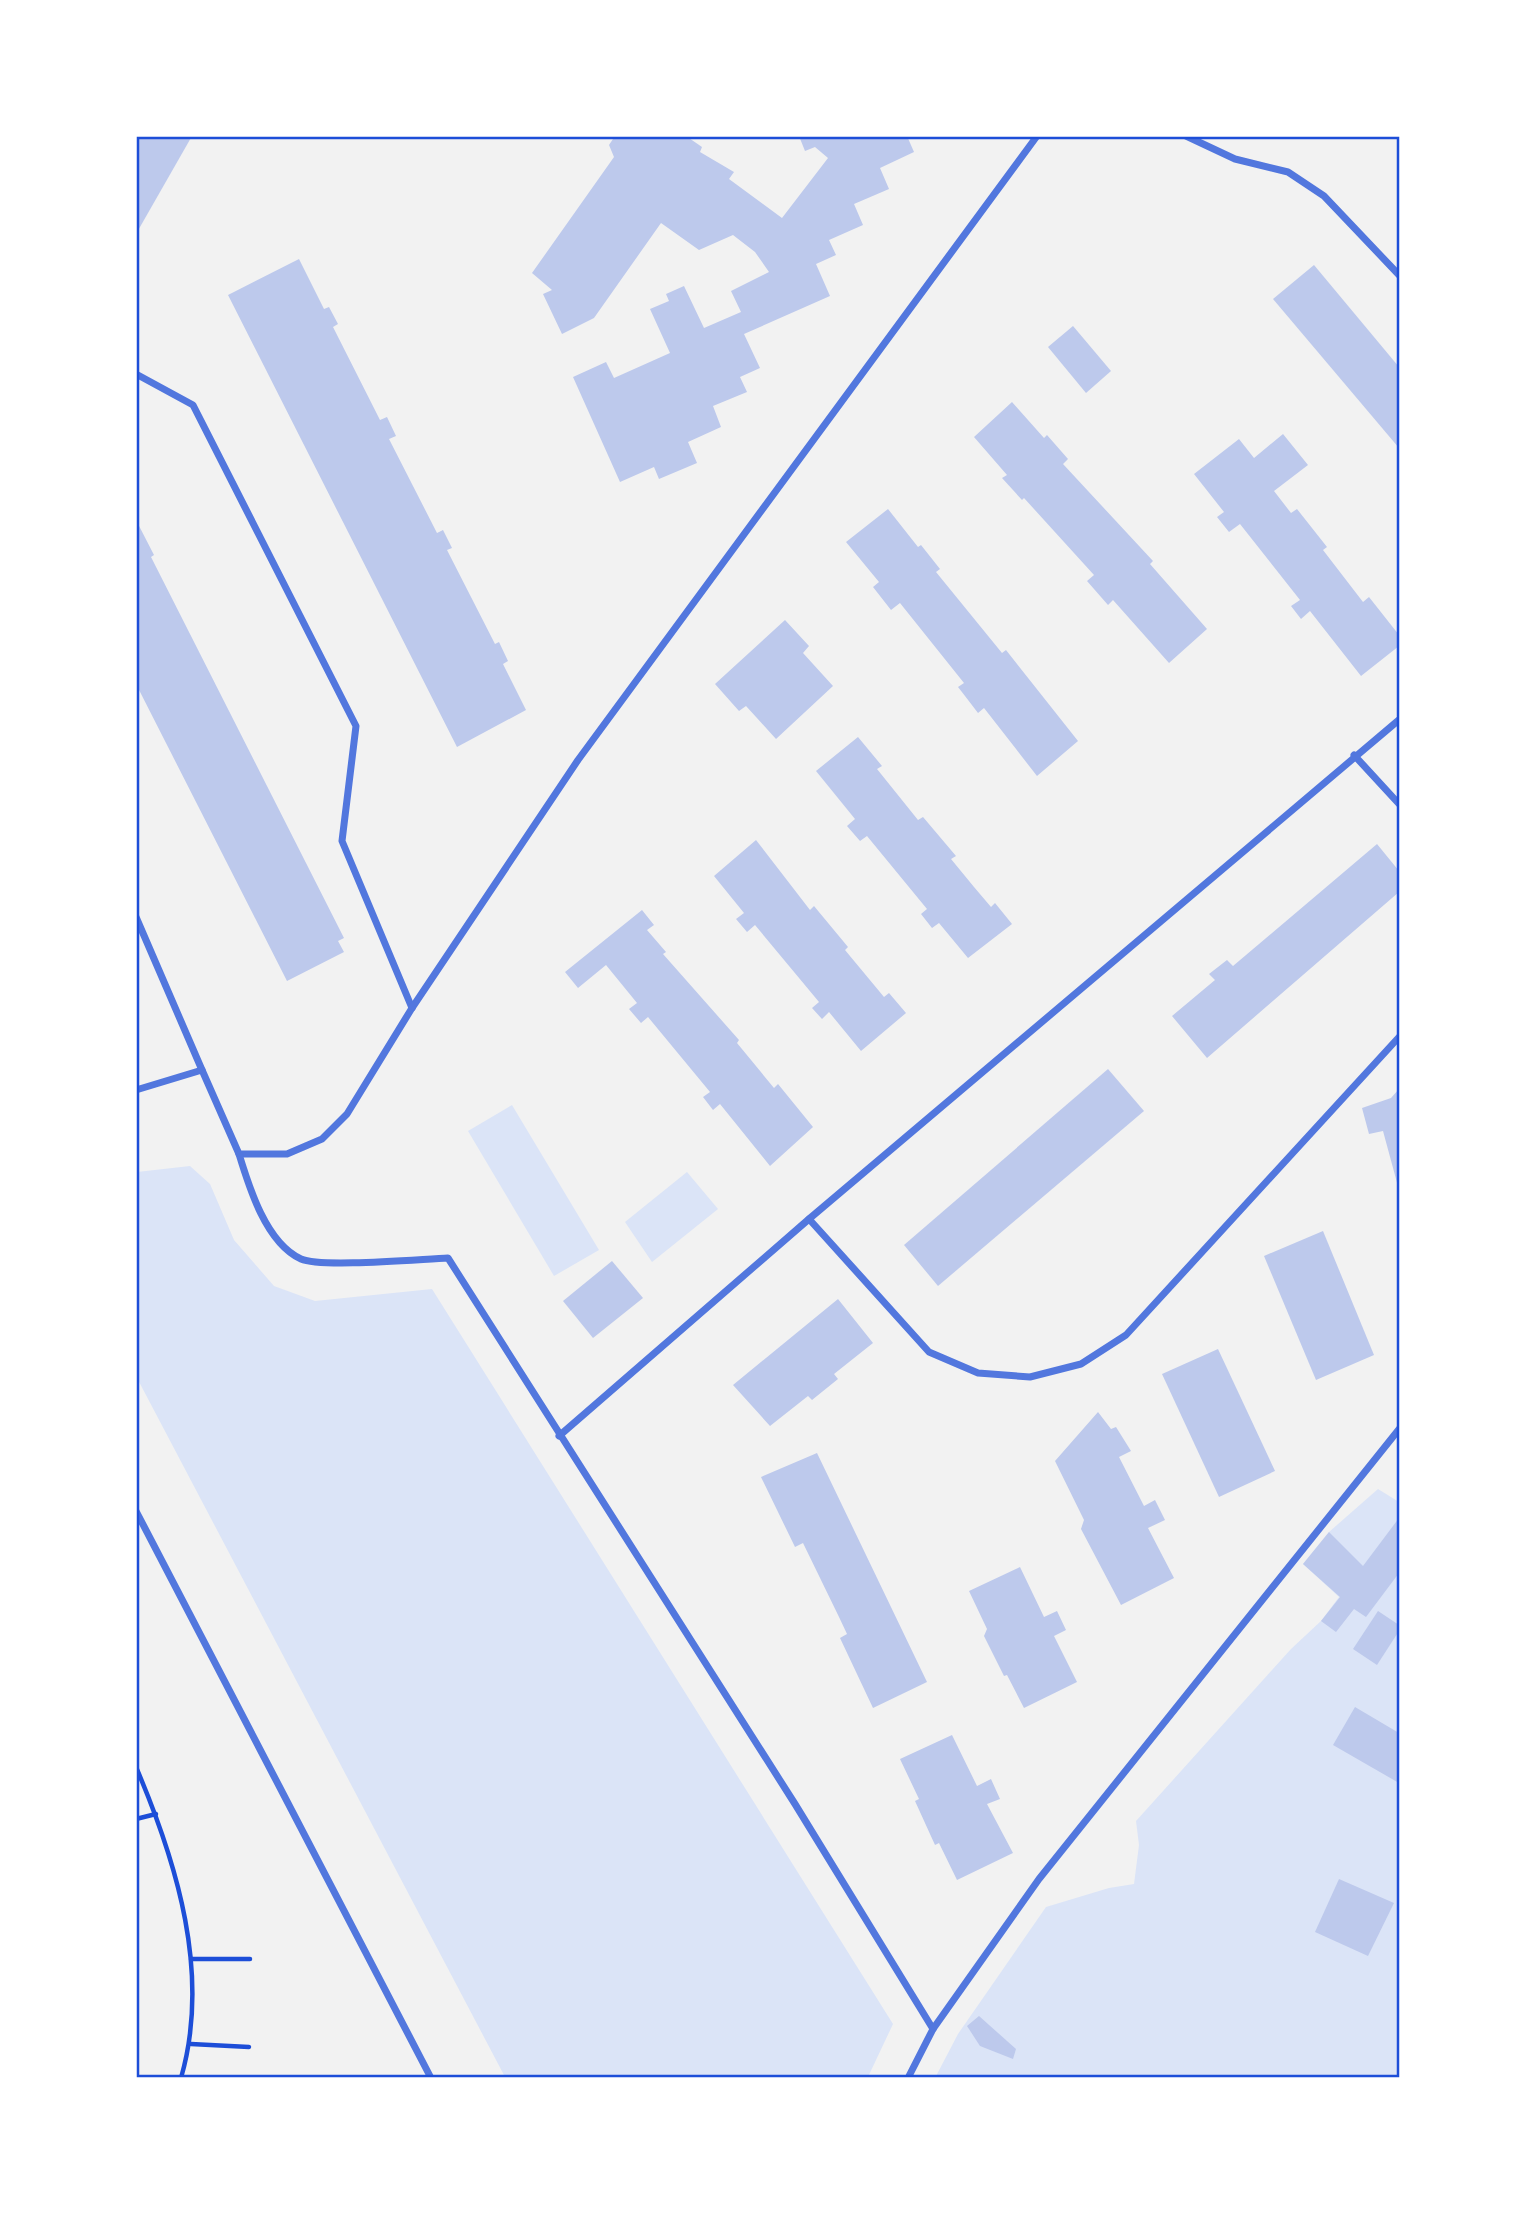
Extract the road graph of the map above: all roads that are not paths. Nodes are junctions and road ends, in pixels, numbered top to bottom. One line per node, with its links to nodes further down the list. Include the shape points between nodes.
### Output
1 (1037, 136): 9 (street, via 579,760)
2 (1186, 136): 3 (street, via 1235,159 1288,172 1324,196)
3 (1399, 276)
4 (136, 374): 9 (street, via 193,405 356,726 342,841)
5 (1399, 719): 6 (street)
6 (1354, 755): 7 (street); 14 (street)
7 (1399, 805)
8 (136, 917): 11 (street)
9 (412, 1008): 13 (street, via 346,1114 321,1139 287,1154)
10 (1399, 1036): 14 (street, via 1126,1335 1081,1364 1030,1377 978,1373 929,1352)
11 (202, 1070): 12 (street); 13 (street)
12 (136, 1090)
13 (239, 1154): 16 (street, via 251,1194 271,1232 302,1259 448,1258)
14 (809, 1219): 16 (street)
15 (1399, 1428): 18 (street, via 1039,1879)
16 (559, 1436): 18 (street)
17 (136, 1511): 19 (street)
18 (933, 2029): 20 (street)
19 (431, 2077)
20 (908, 2077)

